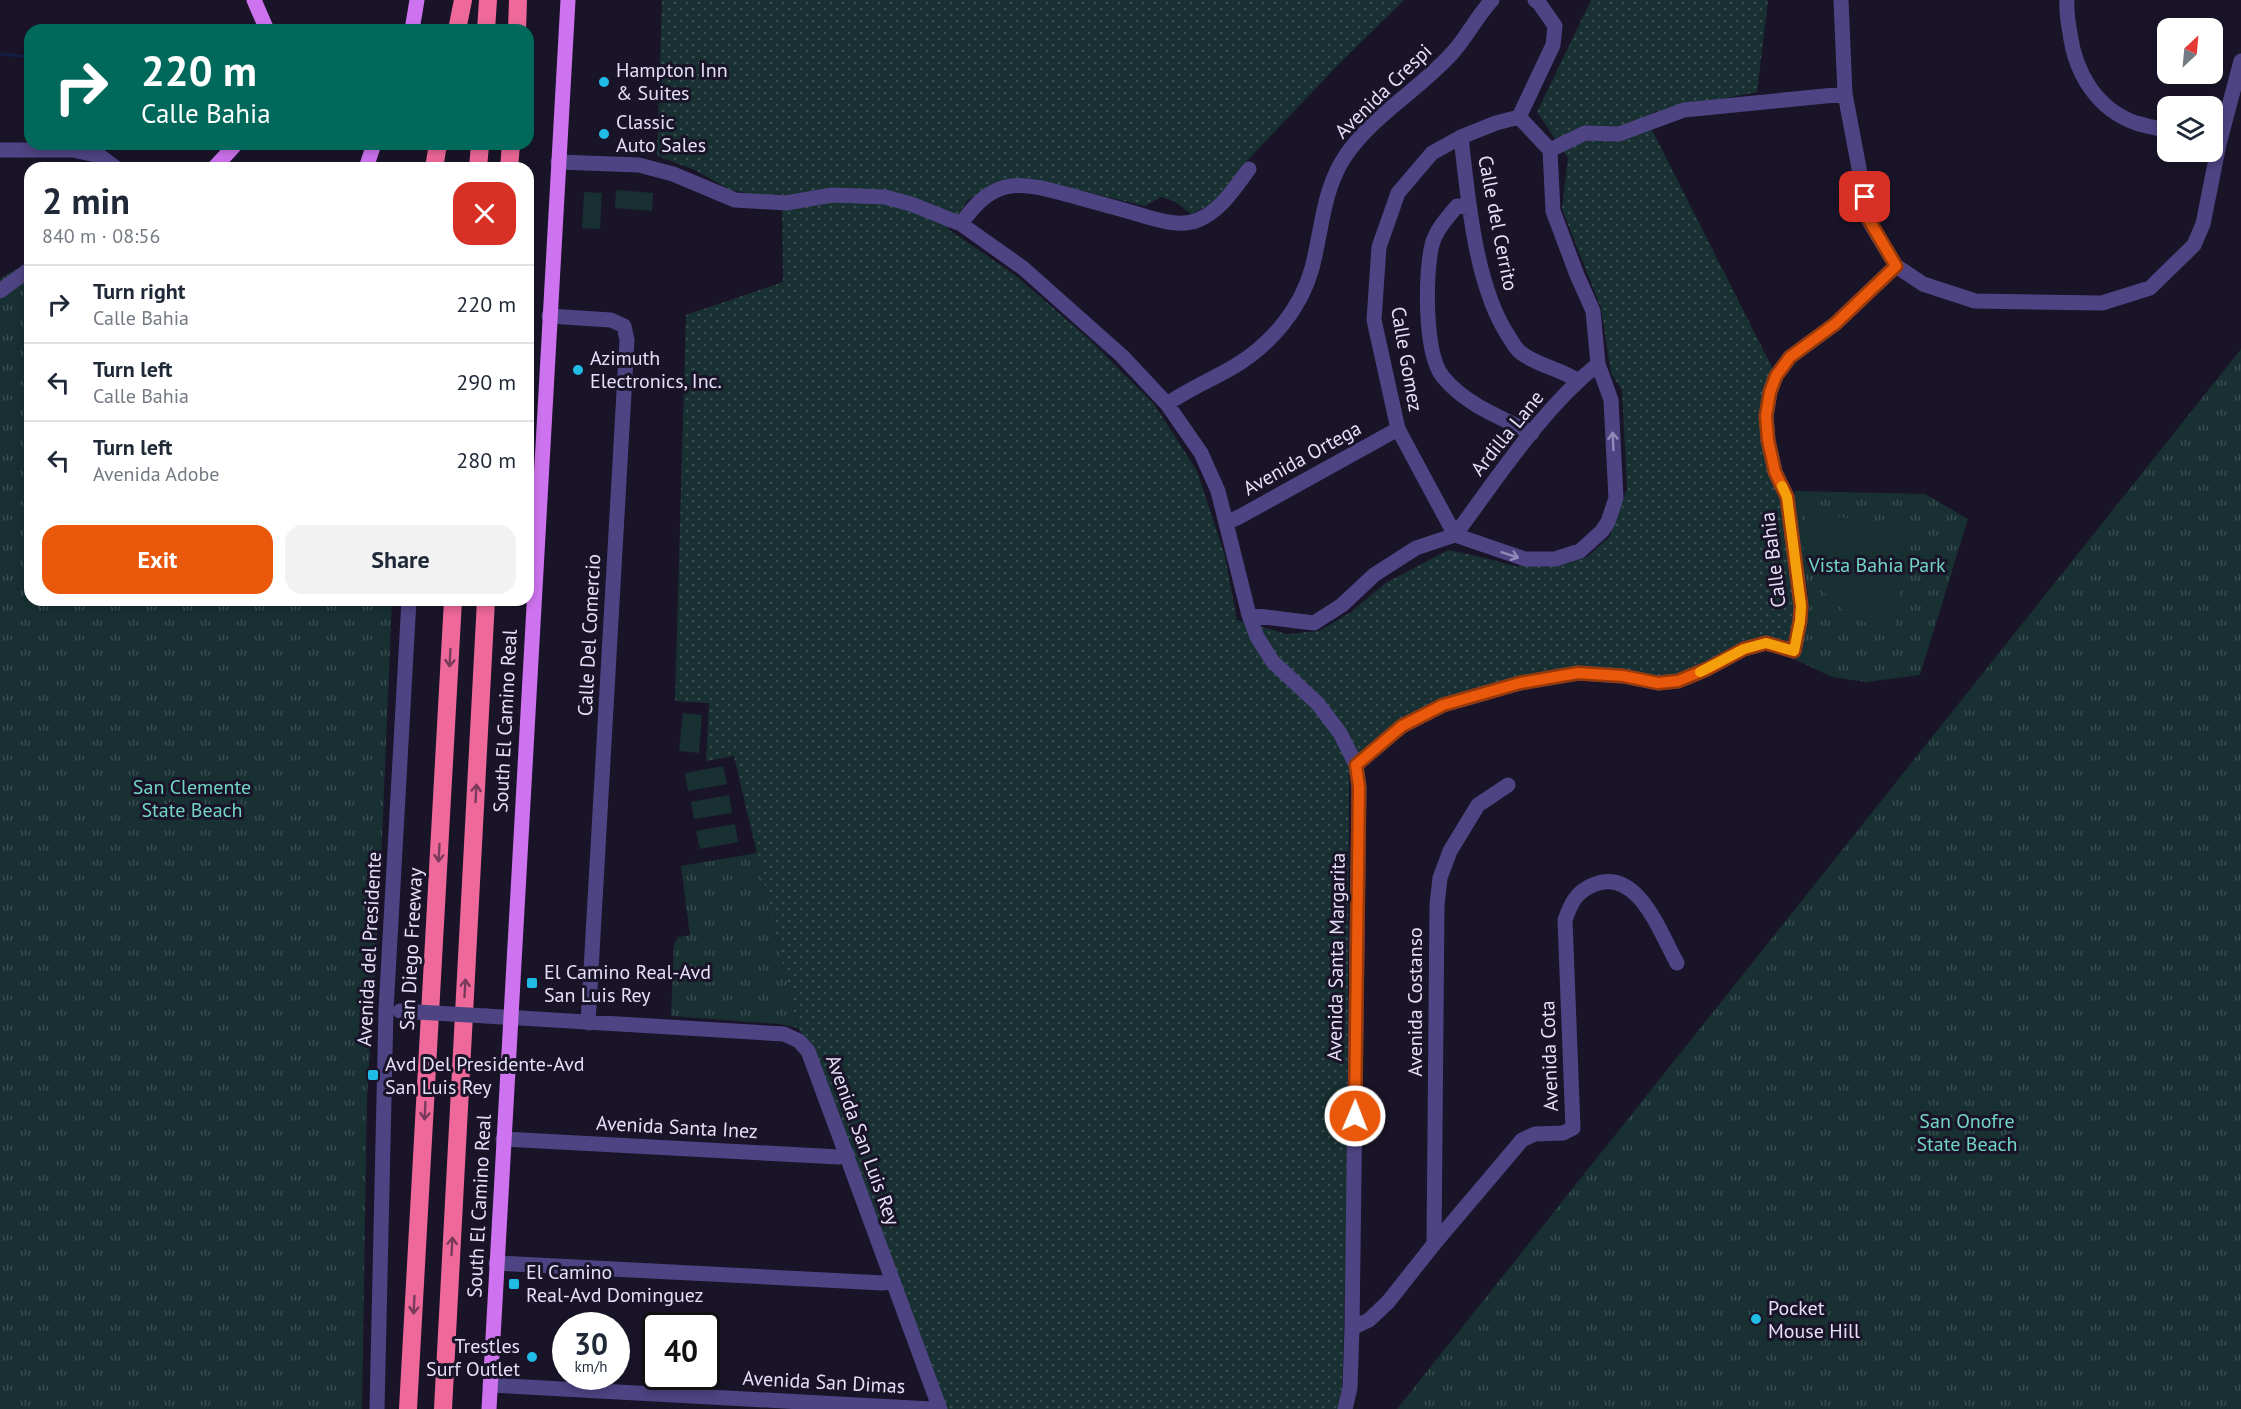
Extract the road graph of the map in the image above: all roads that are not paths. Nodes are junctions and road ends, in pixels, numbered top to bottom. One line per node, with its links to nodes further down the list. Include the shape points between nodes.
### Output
1 (254, 0): 10 (main road)
2 (417, 0): 11 (main road)
3 (463, 0): 12 (highway)
4 (488, 0): 13 (highway)
5 (567, 0): 29 (main road, South El Camino Real)
6 (1492, 0): 40 (street, Avenida Crespi, via 1454,51 1371,125 1345,156 1327,196 1311,269 1298,304 1278,333 1237,365)
7 (1534, 0): 16 (street, via 1555,26 1553,45)
8 (1841, 0): 15 (street)
9 (2067, 0): 18 (street, via 2073,54 2081,76 2101,101 2123,117)
10 (264, 24)
11 (413, 24)
12 (458, 24)
13 (486, 24)
14 (2241, 61): 17 (street)
15 (1845, 94): 26 (street, via 1684,110 1619,135 1585,134); 34 (street, via 1869,220)
16 (1519, 117): 19 (street, Calle Gomez); 26 (street)
17 (2223, 120)
18 (2157, 128)
19 (1461, 136): 32 (street, Calle del Cerrito); 41 (street, Calle Gomez, via 1432,153 1398,193 1379,247 1374,320)
20 (0, 150): 21 (street)
21 (24, 150)
22 (24, 150): 23 (street)
23 (73, 150)
24 (73, 150): 27 (street, via 100,156)
25 (230, 150): 28 (main road)
26 (1550, 150): 38 (street, via 1553,211 1593,311)
27 (108, 162)
28 (220, 162)
29 (558, 162): 33 (street, Avenida Santa Margarita, via 639,165 673,174 735,200 786,203 832,195 885,197); 37 (main road, South El Camino Real)
30 (2213, 162): 34 (street, via 2203,224 2194,245 2150,288 2102,303 1975,301 1923,284)
31 (1249, 169): 33 (street, via 1211,214 1187,224 1020,184 994,191)
32 (1469, 207): 39 (street, Calle del Cerrito, via 1488,296 1501,324 1519,352); 42 (street, via 1456,206 1432,244 1427,317 1433,352 1442,375 1475,405)
33 (961, 224): 40 (street, Avenida Santa Margarita, via 1023,268 1122,356)
34 (1896, 266): 51 (street, Calle Bahia, via 1835,324 1790,357 1770,392 1768,440 1775,472 1787,497 1801,606 1794,651 1766,643 1744,649 1678,681 1658,683 1578,673 1520,683 1443,705 1402,726)
35 (24, 273): 36 (street)
36 (0, 291)
37 (549, 316): 45 (main road, South El Camino Real); 56 (street, Calle Del Comercio, via 611,320 624,326 627,340)
38 (1598, 364): 39 (street, Ardilla Lane); 44 (street, one-way to 38, via 1525,560 1555,559 1580,551 1602,531 1613,509 1616,491 1611,400)
39 (1578, 381): 42 (street, Ardilla Lane)
40 (1167, 404): 43 (street, Avenida Santa Margarita, via 1201,453)
41 (1398, 429): 43 (street, Avenida Ortega); 44 (street, Calle Gomez)
42 (1532, 433): 44 (street, Ardilla Lane)
43 (1227, 522): 50 (street, Avenida Santa Margarita)
44 (1455, 535): 50 (street, via 1416,548 1374,574 1342,605 1314,623)
45 (534, 586)
46 (409, 606): 54 (street, Avenida del Presidente)
47 (453, 606): 66 (highway, San Diego Freeway, one-way to 66)
48 (486, 606): 67 (highway, one-way to 48)
49 (533, 606): 55 (main road, South El Camino Real)
50 (1249, 615): 51 (street, Avenida Santa Margarita, via 1273,662 1318,704 1340,733)
51 (1356, 765): 62 (street, Avenida Santa Margarita, via 1359,787)
52 (1508, 785): 59 (street, Avenida Costanso, via 1478,805 1450,851 1440,878)
53 (1677, 963): 59 (street, Avenida Cota, via 1640,896 1625,885 1595,884 1580,892 1571,903 1566,920 1573,1128 1522,1140)
54 (393, 1011): 55 (street, Avenida San Luis Rey, bridge); 65 (street, Avenida del Presidente)
55 (510, 1017): 56 (street, Avenida San Luis Rey); 57 (main road, South El Camino Real)
56 (588, 1023): 58 (street, Avenida San Luis Rey, via 784,1034 799,1041 808,1051)
57 (504, 1139): 58 (street, Avenida Santa Inez); 60 (main road, South El Camino Real)
58 (847, 1154): 61 (street, Avenida San Luis Rey)
59 (1434, 1244): 62 (street, Avenida Cota, via 1389,1302 1370,1320)
60 (496, 1263): 61 (street); 63 (main road, South El Camino Real)
61 (893, 1281): 64 (street, Avenida San Luis Rey)
62 (1352, 1328): 69 (street, Avenida Santa Margarita, via 1350,1388)
63 (490, 1385): 64 (street, Avenida San Dimas); 68 (main road, South El Camino Real)
64 (940, 1407)
65 (377, 1409)
66 (408, 1409)
67 (443, 1409)
68 (489, 1409)
69 (1345, 1409)

